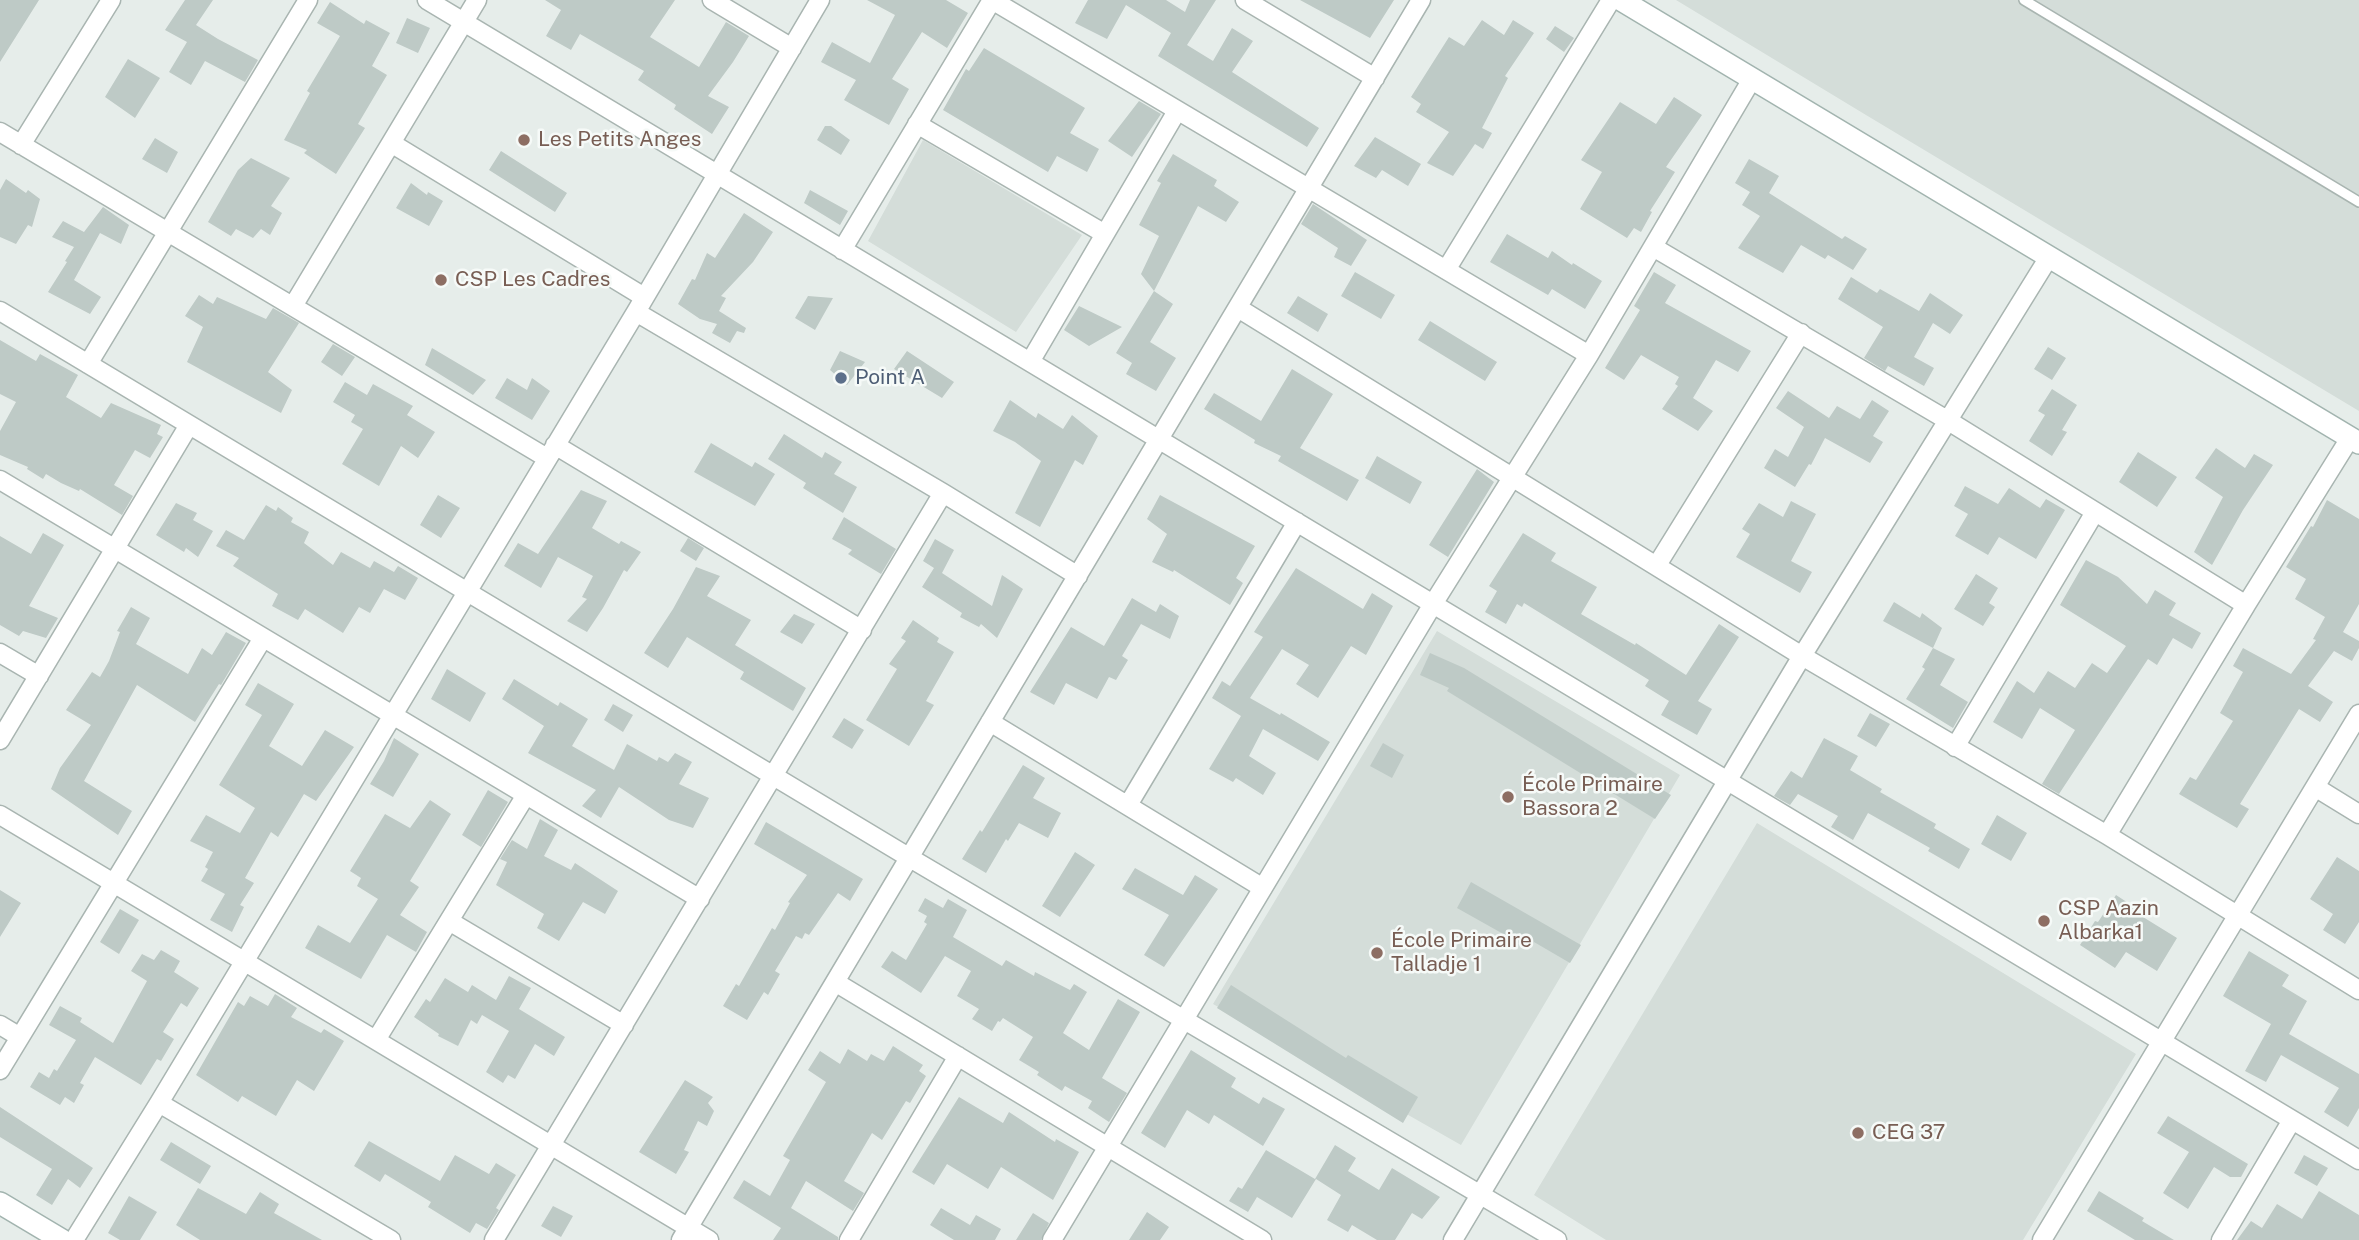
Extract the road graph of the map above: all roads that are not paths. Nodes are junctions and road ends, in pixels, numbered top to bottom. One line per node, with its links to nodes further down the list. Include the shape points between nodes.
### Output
1 (111, 0): 21 (street)
2 (308, 0): 25 (street)
3 (427, 0): 13 (street)
4 (477, 0): 13 (street)
5 (712, 0): 14 (street)
6 (820, 0): 14 (street)
7 (992, 0): 17 (street); 18 (street)
8 (1245, 0): 15 (street)
9 (1422, 0): 15 (street)
10 (1611, 0): 30 (street)
11 (1621, 0): 16 (street)
12 (2024, 0): 24 (lane)
13 (463, 22): 20 (street); 22 (street)
14 (792, 48): 22 (street)
15 (1375, 78): 23 (street)
16 (1752, 79): 27 (street); 29 (street)
17 (1177, 111): 23 (street); 26 (street)
18 (918, 124): 26 (street); 28 (street)
19 (0, 132): 21 (street)
20 (391, 143): 31 (street); 32 (street)
21 (21, 145): 25 (street)
22 (718, 175): 28 (street); 31 (street)
23 (1308, 189): 30 (street); 33 (street)
24 (2359, 202)
25 (168, 232): 32 (street); 38 (street)
26 (1105, 234): 37 (street)
27 (1653, 247): 35 (street); 36 (street)
28 (842, 250): 37 (street)
29 (2049, 257): 39 (street); 42 (street)
30 (1446, 270): 36 (street)
31 (640, 305): 43 (street); 46 (street)
32 (293, 306): 43 (street)
33 (1238, 308): 41 (street); 44 (street)
34 (0, 311): 38 (street)
35 (1801, 333): 39 (street); 50 (street)
36 (1589, 355): 44 (street)
37 (1030, 362): 41 (street)
38 (88, 364): 40 (street)
39 (1947, 420): 47 (street); 58 (street)
40 (189, 425): 49 (street); 52 (street)
41 (1159, 440): 48 (street); 51 (street)
42 (2354, 440): 54 (street)
43 (551, 452): 52 (street); 55 (street)
44 (1513, 476): 50 (street); 53 (street)
45 (0, 480): 49 (street)
46 (943, 493): 51 (street); 55 (street)
47 (2095, 512): 54 (street); 64 (street)
48 (1297, 522): 53 (street); 69 (street)
49 (115, 549): 56 (street); 59 (street)
50 (1657, 565): 58 (street)
51 (1078, 576): 62 (street)
52 (467, 592): 61 (street); 65 (street)
53 (1433, 604): 66 (street); 75 (street)
54 (2246, 605): 72 (street)
55 (862, 630): 65 (street)
56 (263, 638): 61 (street); 74 (street)
57 (0, 653): 59 (street)
58 (1802, 656): 64 (street); 66 (street)
59 (39, 676): 63 (street)
60 (2359, 714): 67 (street)
61 (392, 715): 68 (street); 79 (street)
62 (990, 722): 69 (street); 73 (street)
63 (0, 740)
64 (1955, 747): 72 (street)
65 (774, 776): 73 (street); 76 (street)
66 (1727, 781): 87 (street); 95 (street)
67 (2315, 788): 70 (street); 77 (street)
68 (526, 796): 76 (street); 78 (street)
69 (1128, 805): 75 (street)
70 (2359, 814)
71 (0, 815): 74 (street)
72 (2107, 835): 77 (street)
73 (910, 857): 80 (street); 82 (street)
74 (114, 883): 79 (street); 85 (street)
75 (1263, 888): 82 (street)
76 (700, 899): 84 (street)
77 (2238, 915): 81 (street); 87 (street)
78 (449, 921): 84 (street); 86 (street)
79 (244, 961): 86 (street); 90 (street)
80 (835, 982): 88 (street); 97 (street)
81 (2359, 990)
82 (1185, 1019): 93 (street); 95 (street)
83 (0, 1025): 85 (street)
84 (624, 1025): 92 (street)
85 (20, 1037): 89 (street)
86 (376, 1040): 92 (street)
87 (2161, 1042): 91 (street); 108 (street)
88 (958, 1056): 93 (street); 104 (street)
89 (0, 1070)
90 (159, 1103): 100 (street); 101 (street)
91 (2292, 1120): 94 (street); 109 (street)
92 (551, 1145): 97 (street); 102 (street)
93 (1108, 1147): 98 (street); 105 (street)
94 (2359, 1160)
95 (1480, 1194): 106 (street); 107 (street)
96 (0, 1203): 99 (street)
97 (685, 1234): 103 (street)
98 (1257, 1239)
99 (62, 1240)
100 (74, 1240)
101 (391, 1240)
102 (494, 1240)
103 (709, 1240)
104 (849, 1240)
105 (1052, 1240)
106 (1453, 1240)
107 (1557, 1240)
108 (2042, 1240)
109 (2221, 1240)

